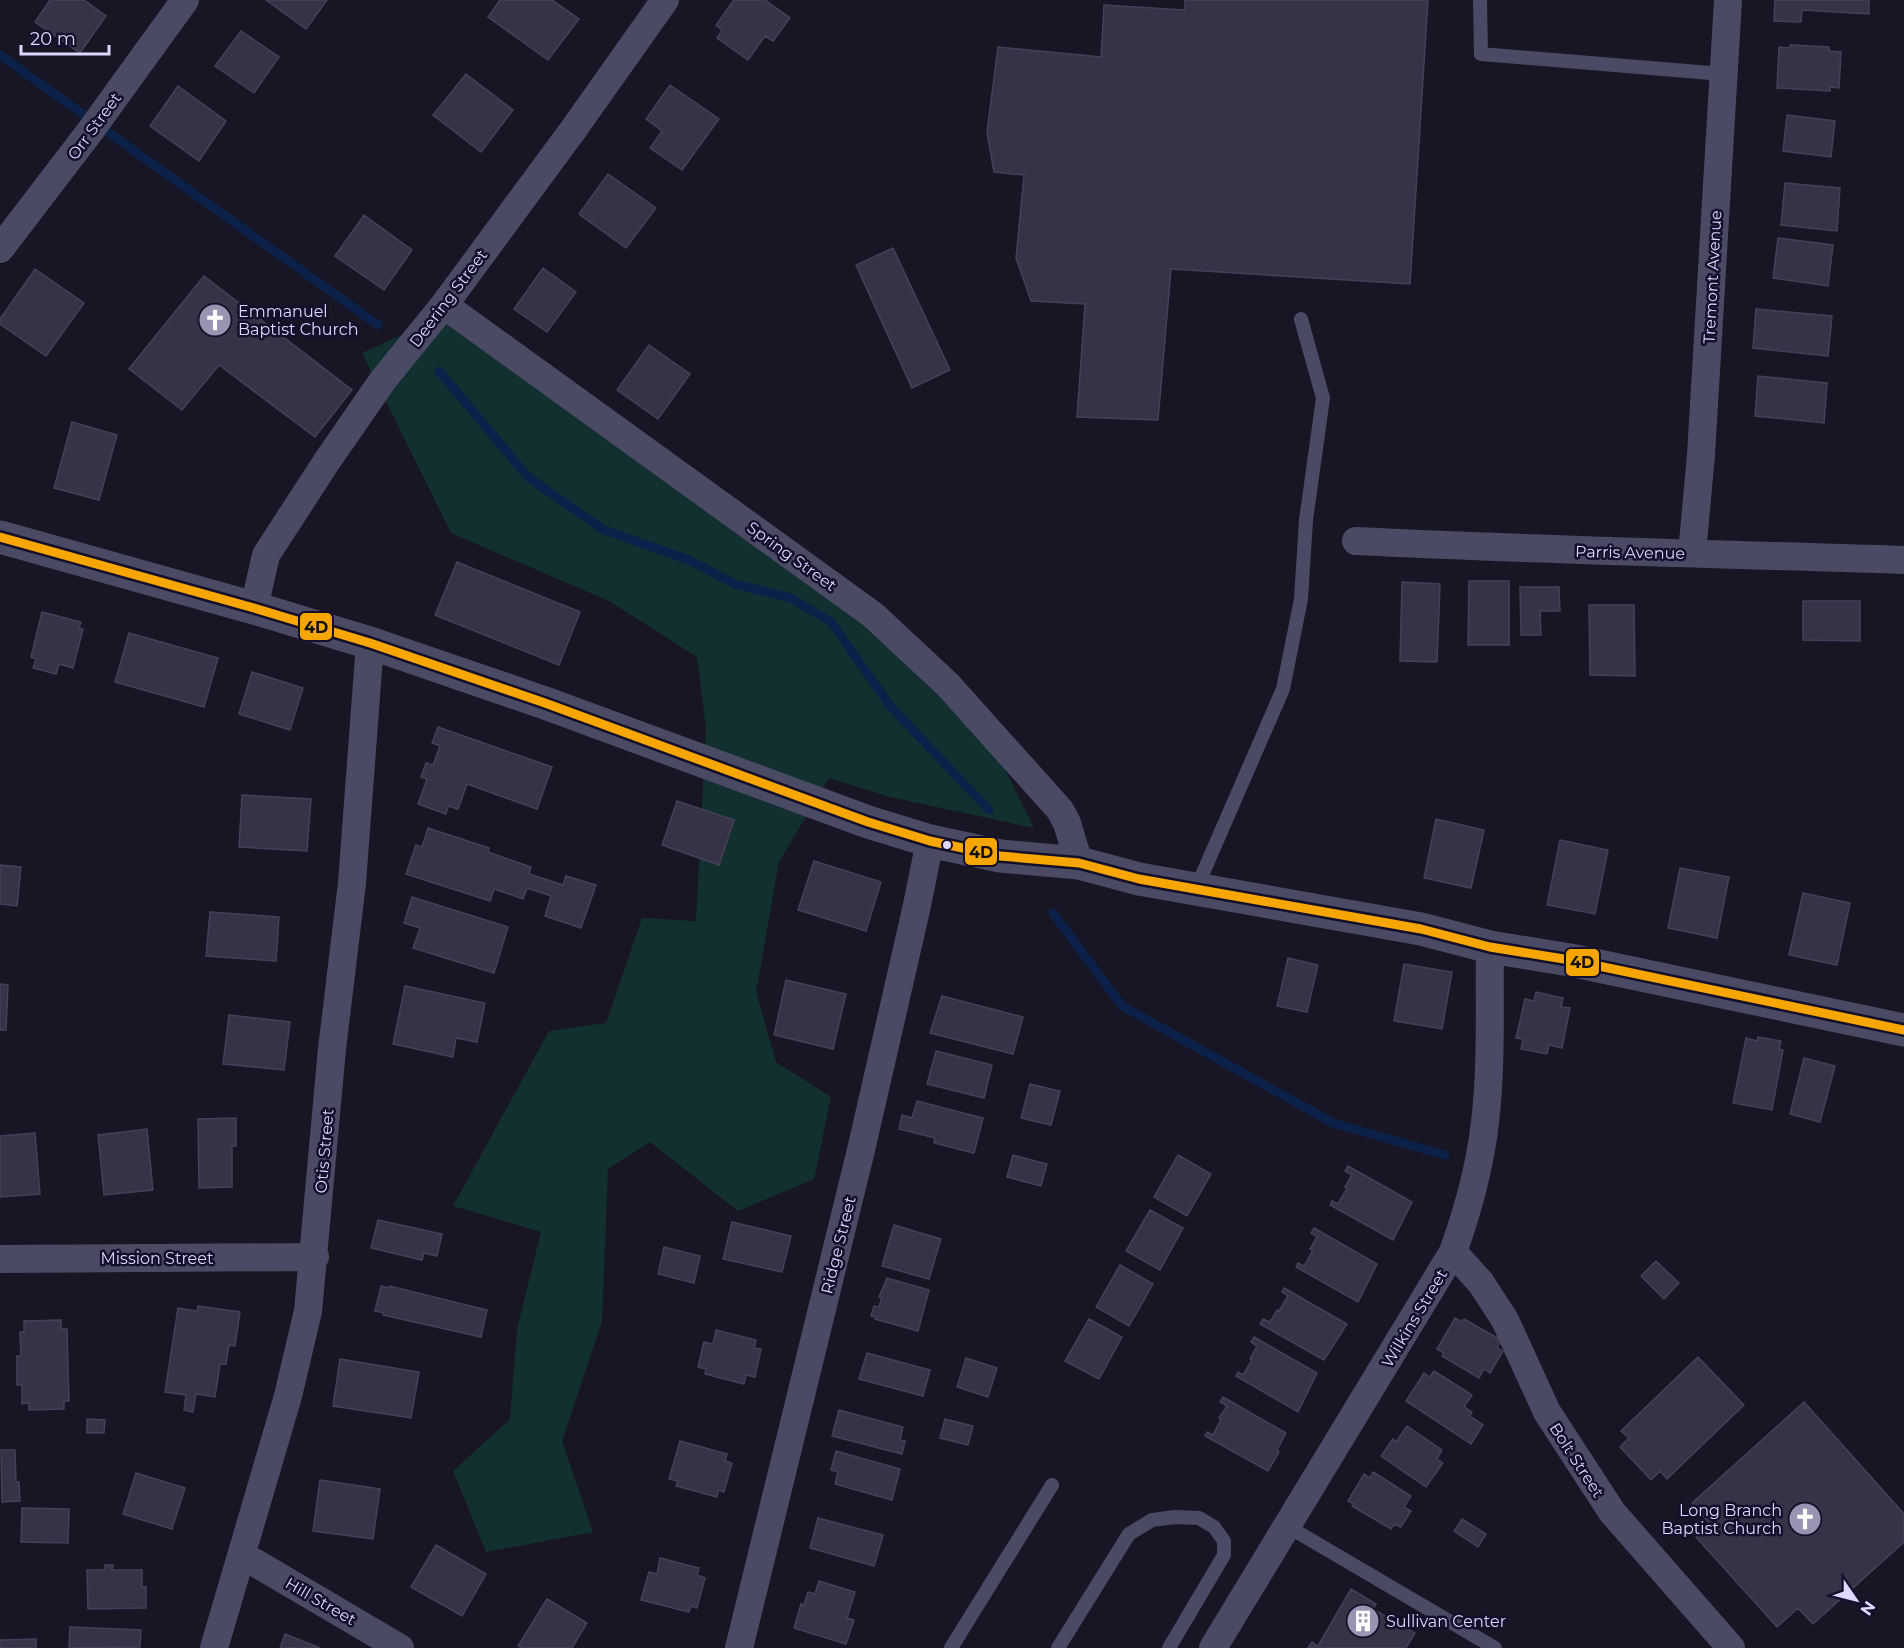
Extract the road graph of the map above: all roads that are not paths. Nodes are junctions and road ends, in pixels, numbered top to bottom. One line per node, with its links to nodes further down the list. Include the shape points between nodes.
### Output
1 (185, 0): 6 (street, Orr Street)
2 (665, 0): 7 (street, Deering Street)
3 (1480, 0): 5 (lane, via 1481,54)
4 (1728, 0): 5 (street, Tremont Avenue)
5 (1724, 74): 11 (street, Tremont Avenue)
6 (0, 249)
7 (444, 305): 13 (street, Deering Street, via 383,380 266,555); 16 (street, Spring Street, via 873,615 948,685 1060,810)
8 (1301, 319): 17 (lane, via 1323,398 1306,520 1301,599 1283,688)
9 (0, 537): 13 (street)
10 (1356, 541): 11 (street, Parris Avenue)
11 (1692, 553): 12 (street, Parris Avenue)
12 (1904, 560)
13 (254, 608): 14 (street)
14 (370, 644): 15 (street); 21 (street, Otis Street, via 352,883 332,1049)
15 (930, 841): 16 (street, via 1000,856); 28 (street, Ridge Street, via 861,1150)
16 (1079, 863): 17 (street)
17 (1196, 889): 18 (street, via 1421,929)
18 (1490, 947): 19 (street); 20 (street, Wilkins Street, via 1485,1122 1470,1205)
19 (1904, 1030)
20 (1453, 1252): 24 (street, Wilkins Street); 34 (street, Bolt Street, via 1481,1283 1505,1320 1547,1412 1612,1512)
21 (315, 1257): 22 (street, Mission Street); 25 (street, Otis Street, via 308,1311 288,1396)
22 (0, 1259)
23 (1052, 1485): 29 (lane)
24 (1287, 1526): 32 (street, Wilkins Street); 33 (lane)
25 (242, 1555): 26 (street, Otis Street); 27 (street, Hill Street)
26 (214, 1648)
27 (400, 1648)
28 (740, 1648)
29 (951, 1648)
30 (1058, 1648): 31 (lane, via 1129,1534 1152,1520 1175,1516 1199,1518 1214,1527 1224,1541 1224,1555)
31 (1169, 1648)
32 (1213, 1648)
33 (1495, 1648)
34 (1731, 1648)

